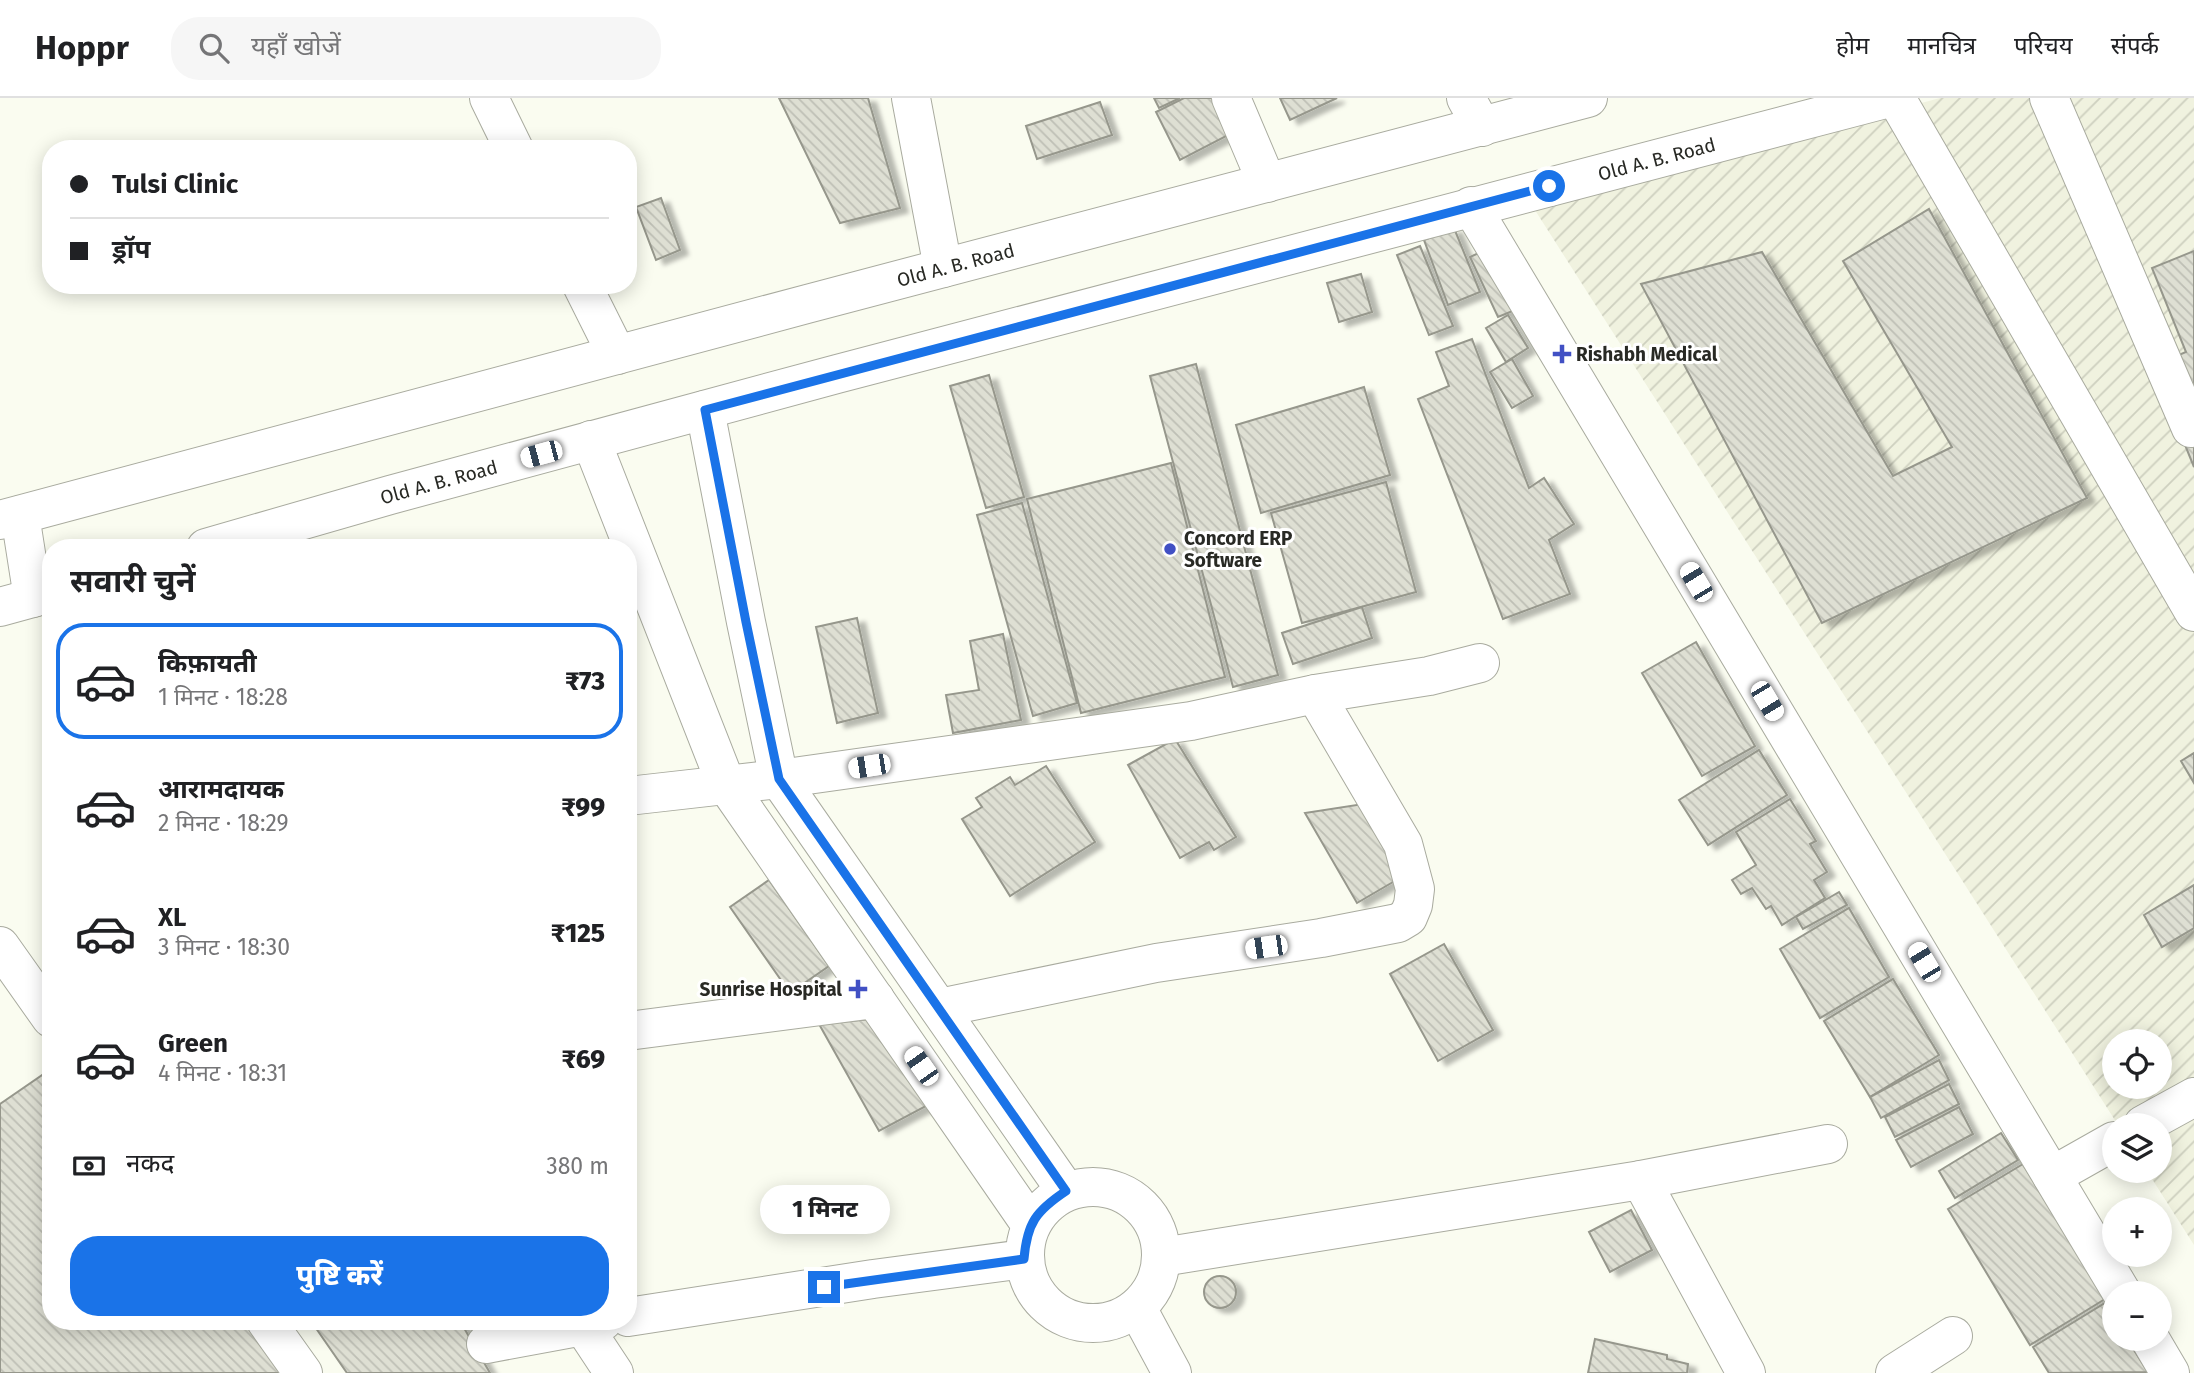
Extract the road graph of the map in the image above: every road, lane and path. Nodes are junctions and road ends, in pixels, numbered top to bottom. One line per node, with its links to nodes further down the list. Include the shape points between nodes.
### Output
1 (489, 98): 9 (street)
2 (911, 98): 12 (street)
3 (1231, 98): 10 (street)
4 (1588, 98): 8 (street, Old A. B. Road)
5 (1889, 98): 11 (street, Old A. B. Road)
6 (1896, 98): 23 (street)
7 (2049, 98): 16 (street)
8 (1474, 112): 10 (street, Old A. B. Road)
9 (510, 140)
10 (1267, 183): 12 (street, Old A. B. Road)
11 (1471, 206): 15 (street, Old A. B. Road); 38 (street)
12 (943, 268): 14 (street, Old A. B. Road)
13 (586, 294): 14 (street)
14 (617, 355): 18 (street, Old A. B. Road)
15 (705, 410): 17 (street, Old A. B. Road); 26 (street)
16 (2191, 428)
17 (591, 440): 19 (street, Old A. B. Road); 20 (street)
18 (10, 517): 22 (street)
19 (237, 539)
20 (630, 539)
21 (637, 557): 27 (street)
22 (28, 599)
23 (2194, 612)
24 (1480, 663): 25 (street)
25 (1315, 694): 26 (street, via 1191,721); 32 (street, via 1403,844 1415,888 1408,917 1321,938 1156,963)
26 (779, 779): 27 (street); 32 (street)
27 (726, 784): 28 (street); 30 (street)
28 (637, 795)
29 (0, 946): 31 (street)
30 (874, 999): 33 (street); 41 (street)
31 (42, 1005)
32 (939, 1008): 40 (street)
33 (637, 1030)
34 (2194, 1097): 35 (street)
35 (2165, 1113)
36 (1828, 1144): 39 (street)
37 (2102, 1148): 38 (street)
38 (2052, 1176): 43 (street)
39 (1641, 1180): 42 (street); 55 (street)
40 (1066, 1191): 41 (street, via 1045,1205); 42 (street, via 1085,1186 1124,1193 1152,1220)
41 (1027, 1242): 44 (street, via 1028,1277 1036,1293 1063,1318 1102,1324); 45 (street, via 873,1279)
42 (1162, 1257): 44 (street, via 1159,1276)
43 (2115, 1281)
44 (1137, 1308): 54 (street)
45 (637, 1316)
46 (272, 1330): 52 (street)
47 (559, 1330): 50 (street)
48 (596, 1330): 53 (street)
49 (1953, 1336): 56 (street)
50 (486, 1343)
51 (2157, 1351): 57 (street)
52 (303, 1373)
53 (614, 1373)
54 (1172, 1373)
55 (1746, 1373)
56 (1895, 1373)
57 (2170, 1373)

